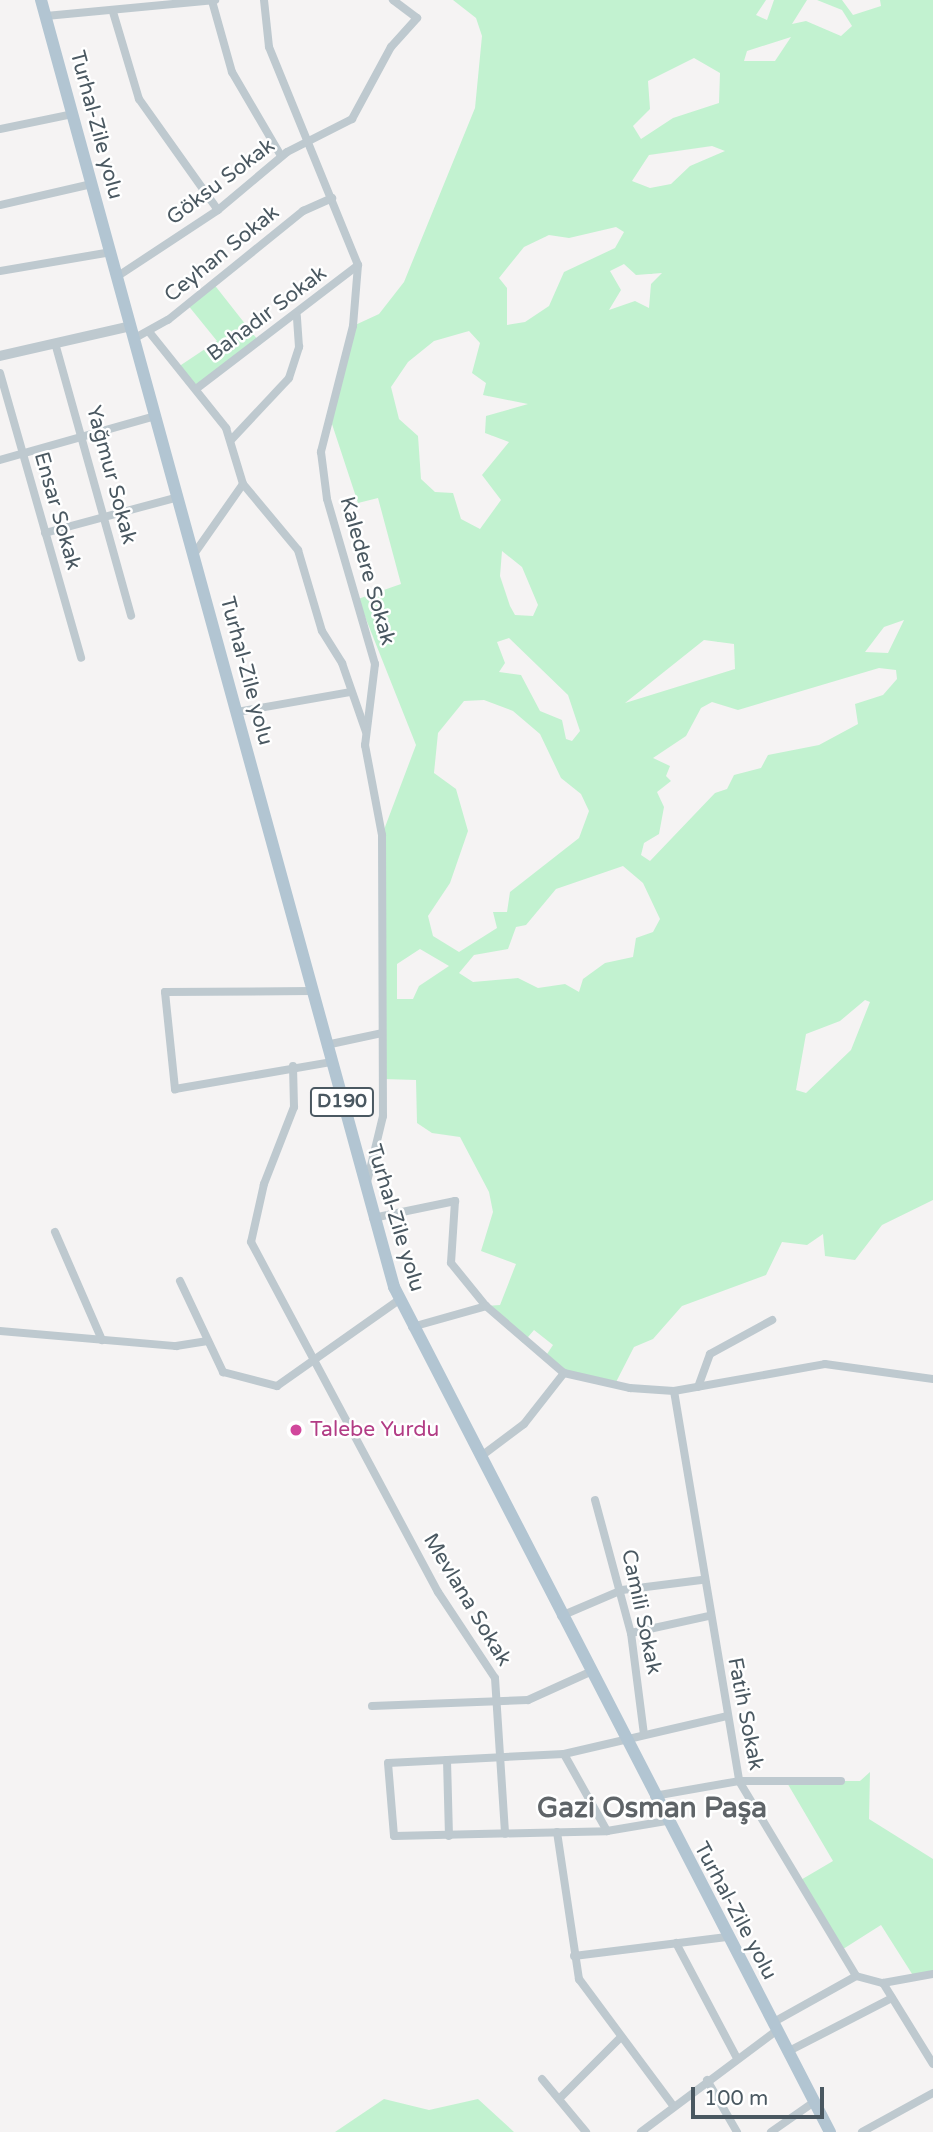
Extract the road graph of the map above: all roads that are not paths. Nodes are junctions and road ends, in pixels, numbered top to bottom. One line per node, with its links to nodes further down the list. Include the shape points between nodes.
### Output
1 (41, 0): 6 (main road, Turhal-Zile yolu / D190)
2 (264, 0): 9 (street, Kaledere Sokak, via 269,47)
3 (393, 0): 9 (street, Göksu Sokak, via 417,18 391,47 352,119)
4 (209, 1): 5 (street); 10 (street, via 232,72)
5 (113, 12): 6 (street); 14 (street, via 139,99)
6 (46, 16): 7 (main road, Turhal-Zile yolu / D190)
7 (73, 114): 8 (street); 11 (main road, Turhal-Zile yolu / D190)
8 (0, 129)
9 (308, 143): 10 (street, Göksu Sokak); 12 (street, Kaledere Sokak)
10 (281, 156): 14 (street, Göksu Sokak)
11 (92, 184): 13 (street); 15 (main road, Turhal-Zile yolu / D190)
12 (331, 198): 16 (street, Kaledere Sokak); 21 (street, Ceyhan Sokak, via 303,211)
13 (0, 205)
14 (218, 210): 18 (street, Göksu Sokak)
15 (111, 252): 17 (street); 18 (main road, Turhal-Zile yolu / D190)
16 (358, 265): 19 (street, Bahadır Sokak); 40 (street, Kaledere Sokak, via 354,326 321,452 327,499 373,646 375,679)
17 (0, 271)
18 (118, 276): 20 (main road, Turhal-Zile yolu / D190)
19 (297, 316): 25 (street, Bahadır Sokak); 28 (street, via 299,347 289,378)
20 (133, 332): 21 (street, Ceyhan Sokak); 22 (street); 26 (main road, Turhal-Zile yolu / D190)
21 (150, 333): 25 (street)
22 (55, 343): 23 (street); 27 (street, Yağmur Sokak)
23 (0, 356)
24 (0, 373): 29 (street, Ensar Sokak)
25 (196, 388): 28 (street)
26 (156, 416): 27 (street); 32 (main road, Turhal-Zile yolu / D190)
27 (82, 436): 29 (street); 33 (street, Yağmur Sokak)
28 (232, 439): 31 (street)
29 (23, 453): 30 (street); 34 (street, Ensar Sokak)
30 (0, 460)
31 (243, 484): 35 (street); 38 (street, via 298,550 322,631 339,655)
32 (178, 497): 33 (street); 35 (main road, Turhal-Zile yolu / D190)
33 (104, 517): 34 (street); 36 (street, Yağmur Sokak)
34 (45, 533): 37 (street, Ensar Sokak)
35 (194, 554): 39 (main road, Turhal-Zile yolu / D190)
36 (131, 616)
37 (81, 658)
38 (351, 692): 39 (street); 40 (street)
39 (237, 712): 41 (main road, Turhal-Zile yolu / D190)
40 (366, 732): 42 (street, Kaledere Sokak, via 368,776 382,835)
41 (312, 991): 43 (main road, Turhal-Zile yolu / D190); 45 (street, via 165,992 175,1089)
42 (382, 1033): 43 (street); 46 (street, Kaledere Sokak, via 380,1140)
43 (326, 1045): 44 (main road, Turhal-Zile yolu / D190)
44 (331, 1062): 45 (street); 46 (main road, Turhal-Zile yolu / D190)
45 (293, 1066): 57 (street, Mevlana Sokak, via 294,1107 250,1237)
46 (364, 1187): 47 (main road, Turhal-Zile yolu / D190)
47 (373, 1218): 50 (main road, Turhal-Zile yolu / D190); 51 (street, via 455,1201 451,1263)
48 (55, 1231): 55 (street)
49 (180, 1281): 56 (street)
50 (400, 1300): 53 (main road, Turhal-Zile yolu / D190); 57 (street)
51 (486, 1306): 53 (street); 58 (street)
52 (772, 1320): 60 (street, via 710,1354)
53 (412, 1327): 62 (main road, Turhal-Zile yolu / D190)
54 (0, 1331): 55 (street)
55 (102, 1340): 56 (street, via 176,1346)
56 (208, 1341): 57 (street, via 226,1375 274,1386)
57 (316, 1364): 70 (street, Mevlana Sokak, via 438,1591 490,1667)
58 (564, 1373): 61 (street); 62 (street, via 524,1424)
59 (933, 1379): 60 (street, via 825,1364)
60 (698, 1387): 61 (street)
61 (674, 1391): 64 (street, Fatih Sokak)
62 (478, 1458): 66 (main road, Turhal-Zile yolu / D190)
63 (595, 1500): 65 (street, Camili Sokak)
64 (701, 1580): 65 (street); 67 (street, Fatih Sokak)
65 (622, 1590): 66 (street); 68 (street, Camili Sokak)
66 (561, 1616): 69 (main road, Turhal-Zile yolu / D190)
67 (708, 1616): 68 (street); 72 (street, Fatih Sokak)
68 (631, 1633): 73 (street, Camili Sokak)
69 (590, 1672): 70 (street, via 528,1700); 74 (main road, Turhal-Zile yolu / D190)
70 (498, 1698): 71 (street); 76 (street, Mevlana Sokak)
71 (372, 1706)
72 (727, 1716): 73 (street); 78 (street, Fatih Sokak)
73 (644, 1734): 74 (street)
74 (624, 1739): 75 (street); 80 (main road, Turhal-Zile yolu / D190)
75 (564, 1754): 76 (street); 82 (street)
76 (504, 1757): 77 (street); 84 (street, Mevlana Sokak)
77 (447, 1760): 85 (street); 85 (street, via 388,1763 394,1836)
78 (739, 1781): 79 (street); 80 (street); 90 (street, Fatih Sokak)
79 (841, 1782)
80 (654, 1797): 81 (main road, Turhal-Zile yolu / D190)
81 (666, 1821): 82 (street); 86 (main road, Turhal-Zile yolu / D190)
82 (607, 1831): 83 (street)
83 (557, 1832): 84 (street); 88 (street)
84 (505, 1834): 85 (street)
85 (449, 1836)
86 (727, 1937): 87 (street); 93 (main road, Turhal-Zile yolu / D190)
87 (676, 1943): 88 (street); 96 (street)
88 (574, 1956): 94 (street, via 579,1979)
89 (933, 1974): 91 (street)
90 (856, 1976): 91 (street); 93 (street)
91 (883, 1983): 92 (street)
92 (892, 1998): 95 (street); 97 (street)
93 (774, 2027): 95 (main road, Turhal-Zile yolu / D190); 96 (street)
94 (621, 2037): 101 (street); 103 (street)
95 (787, 2052): 102 (main road, Turhal-Zile yolu / D190)
96 (737, 2058): 99 (street)
97 (933, 2064)
98 (541, 2078): 101 (street)
99 (707, 2080): 103 (street); 106 (street)
100 (933, 2093): 109 (street)
101 (558, 2099): 105 (street)
102 (814, 2102): 107 (street); 108 (main road, Turhal-Zile yolu / D190)
103 (672, 2104): 104 (street)
104 (646, 2130)
105 (586, 2132)
106 (737, 2132)
107 (771, 2132)
108 (830, 2132)
109 (862, 2132)

